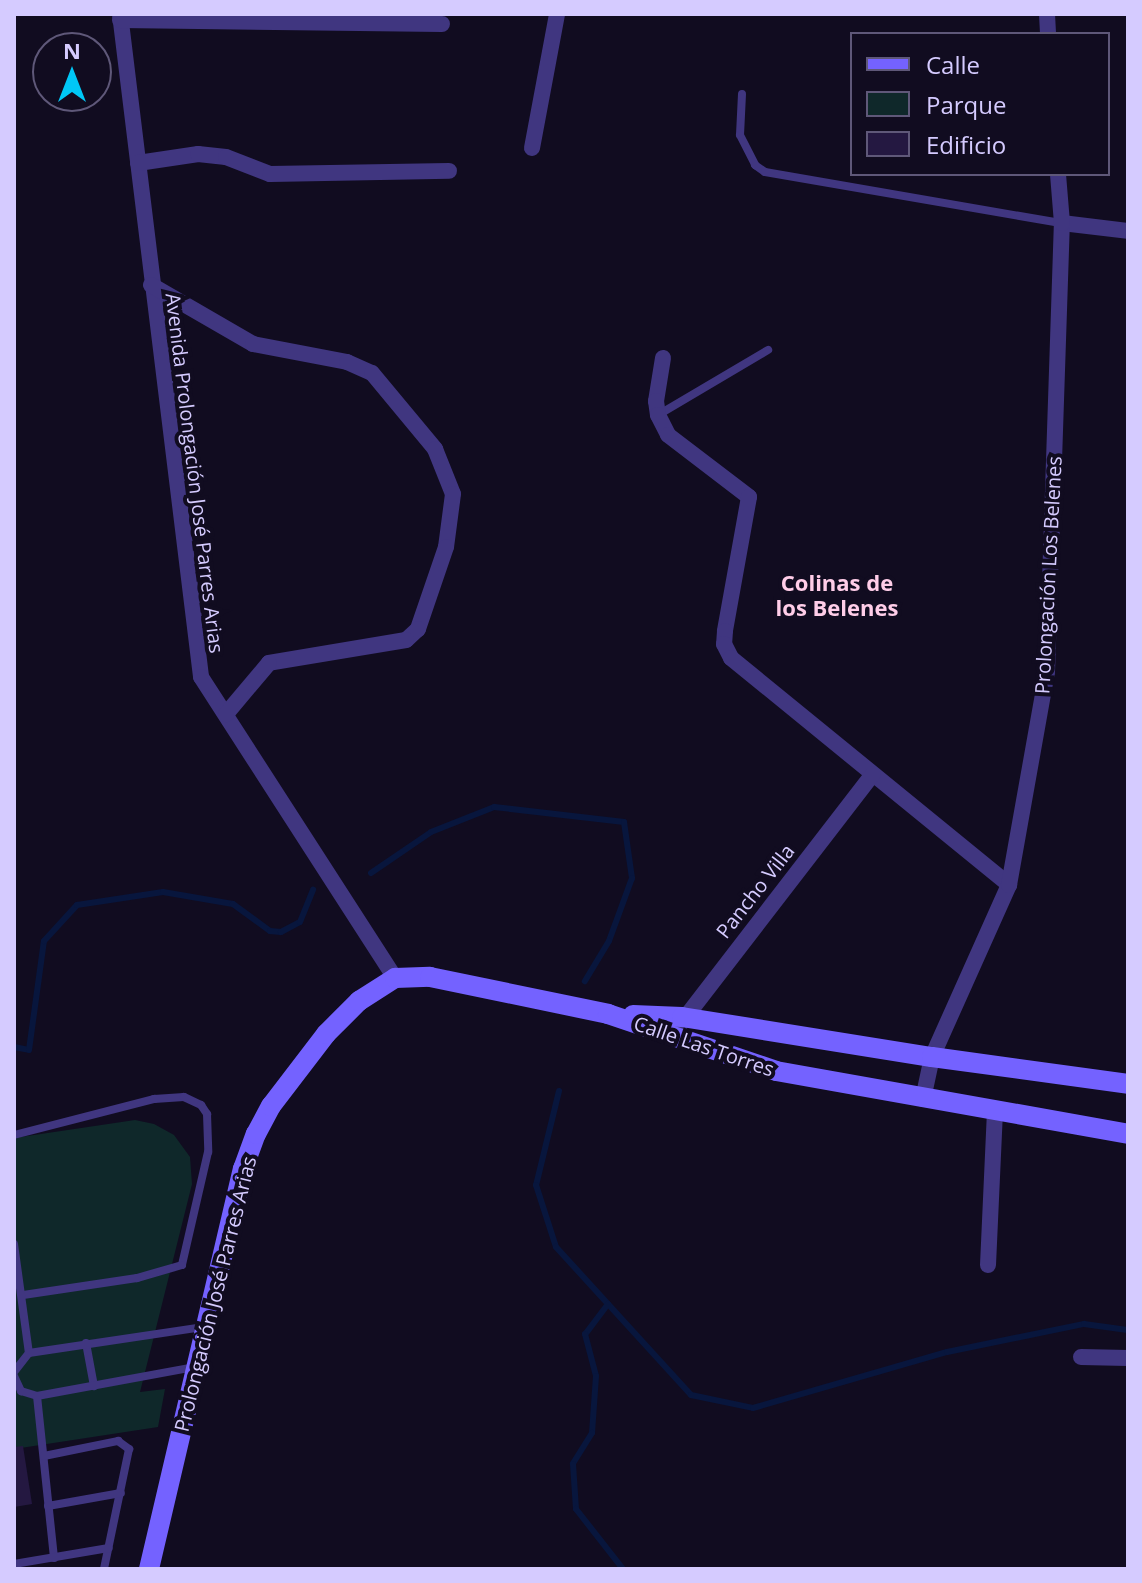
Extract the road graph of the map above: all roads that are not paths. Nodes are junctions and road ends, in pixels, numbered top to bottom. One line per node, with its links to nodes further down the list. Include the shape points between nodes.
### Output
1 (557, 14): 5 (street)
2 (120, 17): 3 (street); 6 (street, Avenida Prolongación José Parres Arias)
3 (442, 24)
4 (742, 94): 9 (lane, via 740,135 755,165 765,172)
5 (532, 148)
6 (138, 163): 7 (street, via 198,154 226,157 270,174); 11 (street, Avenida Prolongación José Parres Arias)
7 (449, 171)
8 (1058, 176): 9 (street, Prolongación Los Belenes)
9 (1062, 223): 10 (street); 17 (street, Prolongación Los Belenes, via 1047,672)
10 (1128, 231)
11 (151, 285): 15 (street, Avenida Prolongación José Parres Arias, via 201,677); 15 (street, via 253,344 347,362 372,373 435,449 453,494 446,547 418,629 406,640 269,663)
12 (768, 350): 14 (lane)
13 (663, 358): 14 (street)
14 (658, 415): 16 (street, via 668,435 749,497 725,631 731,658)
15 (226, 714): 18 (street, Avenida Prolongación José Parres Arias)
16 (873, 774): 17 (street); 19 (street, Pancho Villa)
17 (1009, 885): 20 (street, Prolongación Los Belenes)
18 (395, 978): 19 (main road, Calle Las Torres, via 430,977); 29 (main road, Prolongación José Parres Arias, via 359,1001 326,1034 271,1106 243,1169)
19 (678, 1026): 20 (main road, Calle Las Torres); 22 (main road, Calle Las Torres, via 776,1071)
20 (932, 1057): 21 (main road, Calle Las Torres); 22 (street, Prolongación Los Belenes)
21 (1128, 1084)
22 (923, 1099): 23 (main road, Calle Las Torres)
23 (995, 1113): 24 (main road, Calle Las Torres); 27 (street)
24 (1128, 1134)
25 (14, 1135): 28 (lane, via 154,1099 184,1097 207,1114 208,1152 182,1265 137,1278)
26 (14, 1244): 28 (lane)
27 (988, 1265)
28 (23, 1295): 31 (lane)
29 (205, 1326): 30 (lane); 34 (main road, Prolongación José Parres Arias)
30 (86, 1343): 31 (lane); 36 (lane)
31 (29, 1353): 35 (lane)
32 (1081, 1357): 33 (street)
33 (1128, 1358)
34 (195, 1367): 36 (lane); 45 (main road, Prolongación José Parres Arias)
35 (14, 1374): 37 (lane, via 21,1391)
36 (94, 1386): 37 (lane)
37 (37, 1396): 38 (lane)
38 (44, 1456): 39 (lane, via 125,1443 129,1449); 40 (lane)
39 (121, 1493): 40 (lane); 41 (lane)
40 (48, 1506): 42 (lane)
41 (109, 1548): 42 (lane); 44 (lane)
42 (54, 1558): 43 (lane)
43 (14, 1564)
44 (104, 1569)
45 (149, 1569)

